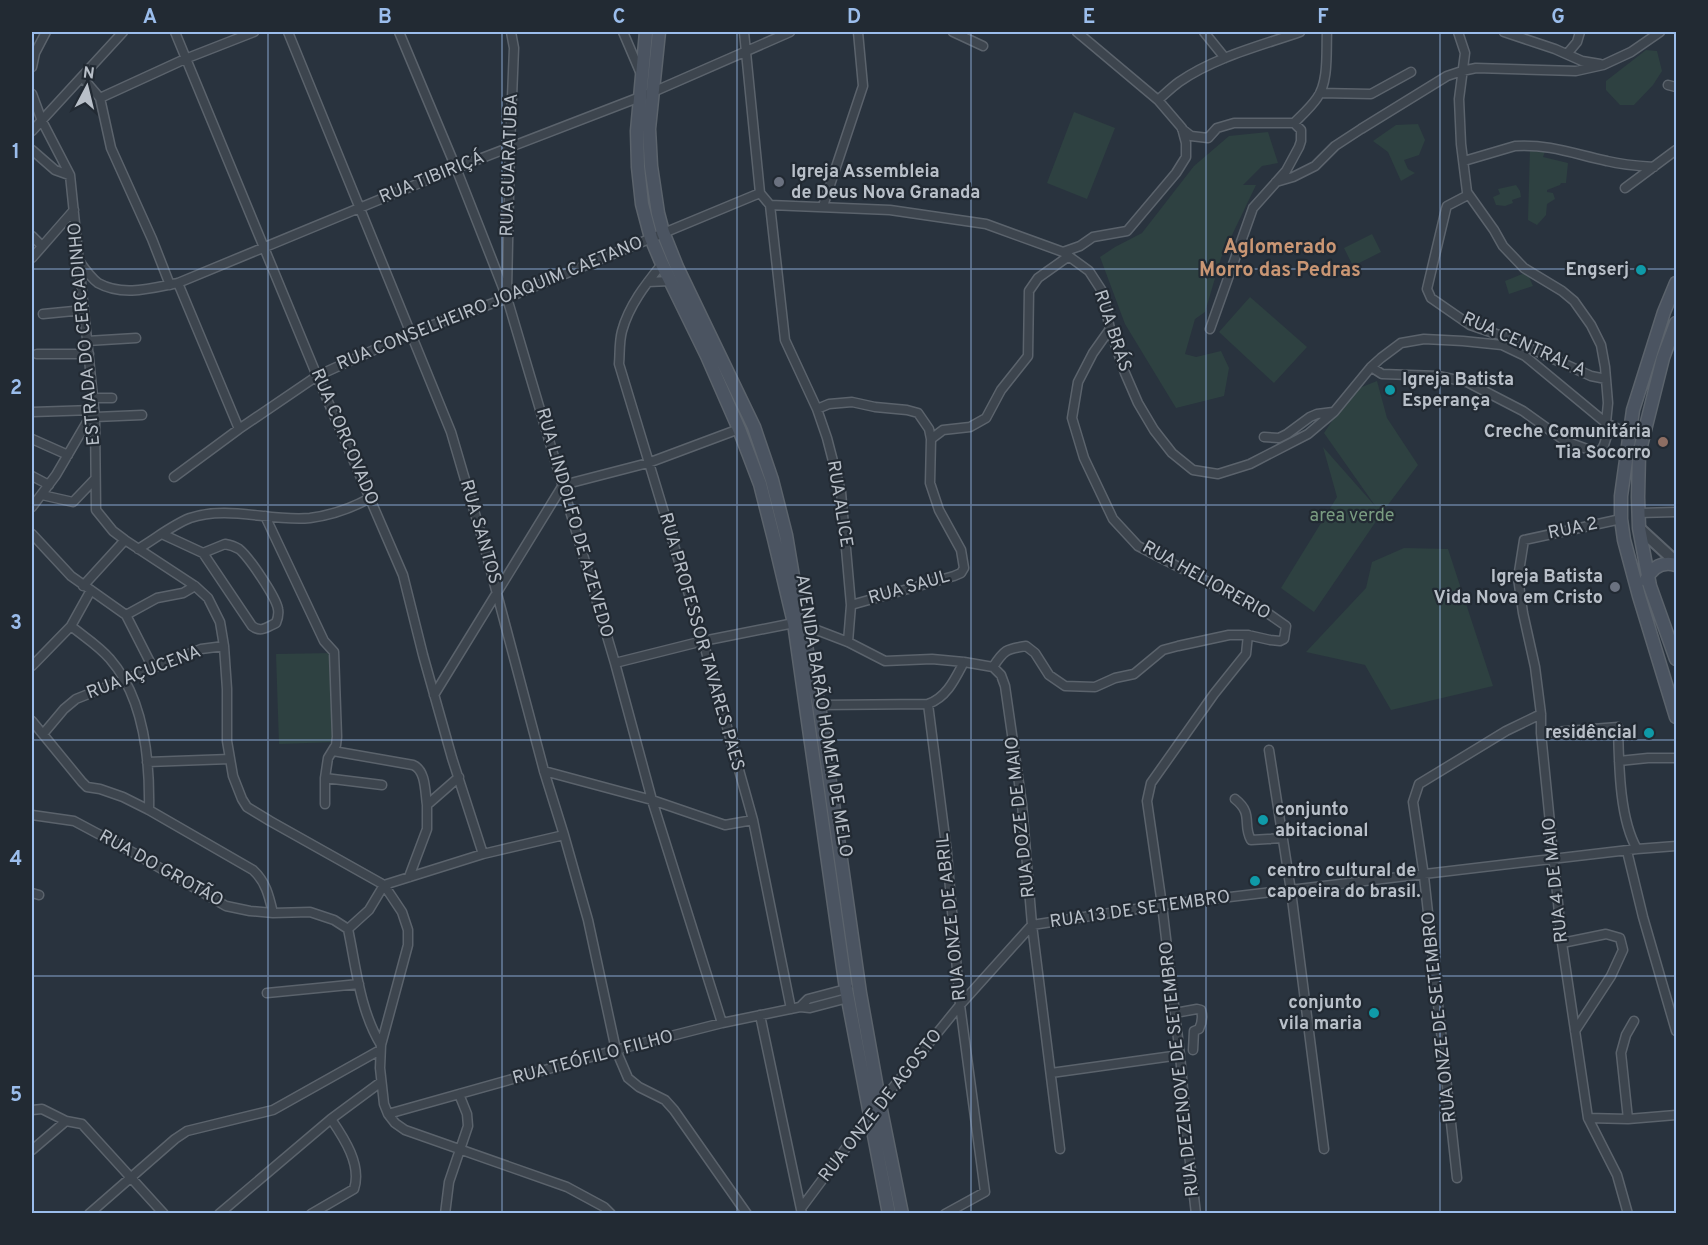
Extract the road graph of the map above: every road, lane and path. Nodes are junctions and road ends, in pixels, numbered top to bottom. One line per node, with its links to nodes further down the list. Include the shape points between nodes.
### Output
1 (46, 32): 29 (street)
2 (123, 32): 33 (street)
3 (175, 32): 27 (street, RUA CORCOVADO)
4 (254, 32): 27 (street)
5 (288, 32): 57 (street, RUA SANTOS)
6 (399, 32): 49 (street, RUA LINDOLFO DE AZEVEDO)
7 (511, 32): 44 (street, RUA GUARATUBA, via 514,54)
8 (623, 32): 32 (street)
9 (646, 32): 32 (main road, AVENIDA BARÃO HOMEM DE MELO)
10 (659, 32): 34 (main road, AVENIDA BARÃO HOMEM DE MELO)
11 (744, 32): 24 (street)
12 (789, 32): 24 (street, RUA TIBIRIÇÁ)
13 (858, 32): 56 (street, via 863,86)
14 (953, 32): 23 (street)
15 (1204, 32): 26 (street)
16 (1300, 32): 26 (street)
17 (1327, 32): 35 (street)
18 (1458, 32): 30 (street, via 1465,53)
19 (1504, 32): 25 (street)
20 (1580, 32): 25 (street)
21 (1660, 32): 28 (street)
22 (1080, 33): 39 (street)
23 (983, 46)
24 (747, 49): 34 (street, RUA TIBIRIÇÁ); 53 (street)
25 (1567, 54): 28 (street)
26 (1225, 58): 39 (street, via 1178,82)
27 (185, 59): 38 (street); 63 (street, RUA CORCOVADO)
28 (1603, 65): 30 (street, via 1576,71)
29 (32, 67)
30 (1462, 70): 47 (street, via 1459,99); 51 (street, via 1370,123 1335,146 1315,166)
31 (1411, 72): 35 (street, via 1371,94)
32 (642, 74): 37 (main road, AVENIDA BARÃO HOMEM DE MELO)
33 (82, 76): 38 (street); 40 (street)
34 (653, 92): 37 (street, RUA TIBIRIÇÁ); 59 (main road, AVENIDA BARÃO HOMEM DE MELO, via 651,166)
35 (1320, 93): 41 (street)
36 (32, 94): 40 (street, ESTRADA DO CERCADINHO)
37 (640, 96): 44 (street, RUA TIBIRIÇÁ); 61 (main road, AVENIDA BARÃO HOMEM DE MELO, via 638,167)
38 (100, 98): 71 (street, via 111,148)
39 (1158, 100): 42 (street)
40 (42, 121): 43 (street); 50 (street, ESTRADA DO CERCADINHO)
41 (1294, 123): 42 (street, via 1234,123 1217,128 1208,138 1191,136); 51 (street, via 1300,130 1301,141)
42 (1182, 128): 64 (street, via 1186,157 1127,231 1094,237)
43 (32, 131)
44 (510, 147): 49 (street, RUA TIBIRIÇÁ); 72 (street, RUA GUARATUBA)
45 (32, 150): 50 (street)
46 (1677, 150): 48 (street)
47 (1464, 161): 48 (street, via 1524,146 1554,147 1605,161); 54 (street)
48 (1654, 167): 52 (street)
49 (456, 168): 57 (street, RUA TIBIRIÇÁ); 72 (street, RUA LINDOLFO DE AZEVEDO)
50 (70, 176): 58 (street, ESTRADA DO CERCADINHO)
51 (1276, 182): 78 (street, via 1253,208)
52 (1625, 188)
53 (759, 193): 55 (street); 59 (street, RUA CONSELHEIRO JOAQUIM CAETANO)
54 (1468, 195): 76 (street, RUA CENTRAL A, via 1446,208 1427,289 1431,298 1446,310); 87 (street, via 1503,246 1524,268 1574,301 1600,345)
55 (770, 205): 56 (street, RUA BRÁS); 90 (street, RUA ALICE, via 785,340)
56 (823, 206): 64 (street, RUA BRÁS, via 890,210 986,224)
57 (359, 208): 63 (street, RUA TIBIRIÇÁ); 79 (street, RUA SANTOS)
58 (74, 210): 62 (street); 66 (street, ESTRADA DO CERCADINHO)
59 (663, 232): 61 (street, RUA CONSELHEIRO JOAQUIM CAETANO); 132 (main road, AVENIDA BARÃO HOMEM DE MELO, via 754,427 786,535)
60 (32, 236): 62 (street)
61 (651, 238): 67 (main road, AVENIDA BARÃO HOMEM DE MELO); 72 (street, RUA CONSELHEIRO JOAQUIM CAETANO)
62 (42, 246): 65 (street)
63 (264, 248): 71 (street, RUA TIBIRIÇÁ); 86 (street, RUA CORCOVADO)
64 (1066, 254): 77 (street, RUA BRÁS, via 1089,271 1102,291); 102 (street, via 1029,291 1028,356 1001,390 986,418 970,428 943,430)
65 (32, 258)
66 (79, 261): 71 (street, RUA TIBIRIÇÁ, via 96,282 114,289 132,291); 73 (street, ESTRADA DO CERCADINHO)
67 (662, 264): 68 (main road, AVENIDA BARÃO HOMEM DE MELO); 69 (street, RUA PROFESSOR TAVARES PAES)
68 (670, 281): 69 (street); 98 (main road, AVENIDA BARÃO HOMEM DE MELO)
69 (648, 282): 104 (street, RUA PROFESSOR TAVARES PAES, via 622,329 619,364)
70 (1677, 283): 95 (main road, via 1650,353)
71 (174, 284): 97 (street)
72 (507, 298): 79 (street, RUA CONSELHEIRO JOAQUIM CAETANO); 109 (street, RUA LINDOLFO DE AZEVEDO)
73 (84, 310): 74 (street); 81 (street, ESTRADA DO CERCADINHO)
74 (43, 314)
75 (1677, 323): 114 (main road, via 1663,358 1639,454)
76 (1474, 326): 82 (street); 87 (street, RUA CENTRAL A)
77 (1110, 329): 91 (street, RUA BRÁS, via 1138,403 1172,453 1193,470 1218,474 1250,464 1308,434); 134 (street, RUA HELIORERIO, via 1078,382 1072,418 1084,458 1113,519 1138,546 1286,626 1280,641)
78 (1210, 329)
79 (411, 333): 86 (street, RUA CONSELHEIRO JOAQUIM CAETANO); 128 (street, RUA SANTOS, via 451,432)
80 (136, 338): 81 (street)
81 (87, 341): 84 (street, ESTRADA DO CERCADINHO)
82 (1467, 341): 85 (street, RUA BRÁS, via 1424,339 1401,343); 96 (street, RUA BRÁS, via 1502,345 1526,356)
83 (37, 354): 84 (street)
84 (89, 354): 88 (street, ESTRADA DO CERCADINHO)
85 (1371, 367): 91 (street, RUA BRÁS); 96 (street, via 1382,374 1438,376 1467,382 1523,411 1565,441 1587,449 1600,452)
86 (317, 376): 97 (street, RUA CONSELHEIRO JOAQUIM CAETANO); 111 (street, RUA CORCOVADO)
87 (1606, 379): 96 (street)
88 (93, 398): 89 (street); 93 (street, ESTRADA DO CERCADINHO)
89 (112, 398)
90 (817, 409): 102 (street, via 852,402 907,410 918,413); 130 (street, RUA ALICE, via 841,492)
91 (1334, 412): 100 (street, via 1310,417 1279,438)
92 (32, 413): 93 (street)
93 (95, 414): 94 (street); 103 (street); 107 (street, ESTRADA DO CERCADINHO)
94 (142, 415)
95 (1631, 421): 96 (street); 99 (main road)
96 (1610, 425): 99 (street, RUA BRÁS)
97 (239, 429): 106 (street, RUA CONSELHEIRO JOAQUIM CAETANO)
98 (739, 429): 104 (street); 132 (main road, AVENIDA BARÃO HOMEM DE MELO, via 760,484)
99 (1629, 434): 116 (main road)
100 (1264, 437)
101 (32, 439): 103 (street)
102 (931, 439): 130 (street, RUA SAUL, via 930,483 939,510 961,550 964,568 954,576)
103 (68, 455): 108 (street)
104 (648, 463): 109 (street); 135 (street, RUA PROFESSOR TAVARES PAES)
105 (32, 476): 108 (street)
106 (174, 477)
107 (95, 479): 110 (street, via 74,502); 120 (street, ESTRADA DO CERCADINHO, via 96,510)
108 (49, 485): 110 (street)
109 (563, 485): 128 (street); 140 (street, RUA LINDOLFO DE AZEVEDO)
110 (42, 495): 112 (street)
111 (370, 498): 115 (street, via 347,510 308,518); 145 (street, RUA CORCOVADO, via 403,575)
112 (32, 507)
113 (1677, 512): 114 (street)
114 (1638, 513): 117 (main road)
115 (265, 516): 119 (street, via 206,515 189,518); 154 (street, via 324,641 334,652 338,737)
116 (1621, 519): 121 (street, RUA 2); 129 (main road)
117 (1639, 528): 124 (street); 125 (main road)
118 (32, 534): 127 (street, via 70,576)
119 (162, 534): 122 (street); 123 (street)
120 (125, 540): 122 (street, ESTRADA DO CERCADINHO); 127 (street)
121 (1524, 540): 148 (street, RUA 4 DE MAIO, via 1518,578)
122 (138, 549): 126 (street, ESTRADA DO CERCADINHO)
123 (203, 553): 123 (street, via 252,626 262,630 276,623 278,606 239,549 225,544)
124 (1677, 564): 125 (main road, via 1661,565)
125 (1647, 576): 129 (main road); 138 (main road)
126 (195, 586): 131 (street, via 183,593 157,598); 137 (street, ESTRADA DO CERCADINHO, via 208,598 220,622)
127 (87, 588): 131 (street); 133 (street)
128 (497, 593): 145 (street); 159 (street, RUA SANTOS)
129 (1639, 596): 149 (main road)
130 (851, 605): 136 (street, RUA ALICE)
131 (126, 615): 143 (street)
132 (798, 624): 135 (street); 136 (street); 147 (main road, AVENIDA BARÃO HOMEM DE MELO); 189 (main road, AVENIDA BARÃO HOMEM DE MELO)
133 (71, 626): 141 (street); 144 (street, via 110,658)
134 (1248, 635): 142 (street, via 1229,635 1163,650 1134,674 1095,687 1065,686 1049,675 1026,646 1002,654); 181 (street, RUA DEZENOVE DE SETEMBRO, via 1246,654 1151,783 1147,801)
135 (703, 641): 140 (street); 169 (street, RUA PROFESSOR TAVARES PAES)
136 (848, 642): 139 (street, via 885,661)
137 (224, 646): 143 (street, RUA AÇUCENA, via 201,649); 156 (street, ESTRADA DO CERCADINHO)
138 (1677, 659)
139 (964, 662): 142 (street); 146 (street, via 946,693)
140 (615, 663): 164 (street, RUA LINDOLFO DE AZEVEDO)
141 (32, 666)
142 (993, 667): 183 (street, RUA DOZE DE MAIO, via 1005,686 1022,804)
143 (153, 668): 144 (street, RUA AÇUCENA)
144 (125, 680): 152 (street, RUA AÇUCENA, via 76,699); 158 (street, via 139,712)
145 (434, 694): 160 (street, RUA CORCOVADO)
146 (927, 704): 147 (street); 190 (street, RUA ONZE DE ABRIL, via 947,853)
147 (819, 705): 186 (main road, AVENIDA BARÃO HOMEM DE MELO)
148 (1541, 714): 151 (street, RUA 4 DE MAIO); 177 (street, RUA ONZE DE SETEMBRO, via 1419,783 1413,802)
149 (1677, 717)
150 (32, 721): 152 (street)
151 (1541, 733): 157 (street, via 1618,727); 176 (street, RUA 4 DE MAIO)
152 (43, 734): 167 (street, via 87,787 123,797)
153 (1269, 750): 171 (street)
154 (333, 751): 161 (street); 166 (street, via 418,767)
155 (1677, 758): 157 (street)
156 (230, 759): 158 (street); 179 (street, ESTRADA DO CERCADINHO, via 247,807)
157 (1619, 761): 173 (street, via 1630,837)
158 (147, 762): 167 (street)
159 (544, 771): 164 (street); 170 (street, RUA SANTOS)
160 (459, 777): 166 (street); 175 (street, RUA CORCOVADO)
161 (325, 778): 162 (street); 165 (street)
162 (382, 785)
163 (1235, 799): 171 (street, via 1247,814 1251,840)
164 (652, 800): 169 (street, via 725,825); 195 (street, RUA LINDOLFO DE AZEVEDO)
165 (325, 804)
166 (427, 805): 178 (street, via 427,829)
167 (149, 810): 182 (street, via 253,870 266,887)
168 (32, 815): 182 (street, RUA DO GROTÃO, via 74,821 226,906)
169 (753, 819): 191 (street, RUA PROFESSOR TAVARES PAES)
170 (564, 835): 175 (street); 199 (street, RUA SANTOS, via 588,920)
171 (1283, 838): 180 (street)
172 (1677, 846): 173 (street, RUA 13 DE SETEMBRO)
173 (1637, 849): 174 (street, RUA 13 DE SETEMBRO)
174 (1628, 851): 176 (street, RUA 13 DE SETEMBRO); 197 (street)
175 (483, 854): 178 (street)
176 (1554, 860): 177 (street, RUA 13 DE SETEMBRO); 185 (street, RUA 4 DE MAIO)
177 (1424, 876): 180 (street, RUA 13 DE SETEMBRO); 219 (street, RUA ONZE DE SETEMBRO)
178 (409, 877): 179 (street)
179 (384, 885): 184 (street, via 369,910); 198 (street, ESTRADA DO CERCADINHO, via 402,912 408,945)
180 (1291, 891): 181 (street, RUA 13 DE SETEMBRO); 215 (street)
181 (1162, 905): 183 (street, RUA 13 DE SETEMBRO); 192 (street, RUA DEZENOVE DE SETEMBRO)
182 (273, 914): 184 (street, RUA DO GROTÃO, via 310,912)
183 (1032, 925): 190 (street, RUA ONZE DE AGOSTO); 202 (street, RUA DOZE DE MAIO)
184 (348, 929): 187 (street)
185 (1562, 943): 196 (street, RUA 4 DE MAIO); 196 (street, via 1606,934 1620,938 1623,950)
186 (857, 979): 189 (street); 205 (main road, AVENIDA BARÃO HOMEM DE MELO)
187 (359, 984): 188 (street); 198 (street)
188 (267, 993)
189 (847, 994): 191 (street, RUA TEÓFILO FILHO, via 808,999); 209 (main road, AVENIDA BARÃO HOMEM DE MELO)
190 (960, 1005): 205 (street, RUA ONZE DE AGOSTO); 230 (street, RUA ONZE DE ABRIL, via 985,1192)
191 (796, 1008): 193 (street, RUA TEÓFILO FILHO)
192 (1175, 1013): 200 (street, via 1201,1010 1202,1023 1194,1031); 201 (street, RUA DEZENOVE DE SETEMBRO)
193 (760, 1015): 195 (street, RUA TEÓFILO FILHO); 220 (street)
194 (1634, 1022): 212 (street, via 1621,1053)
195 (722, 1023): 199 (street, RUA TEÓFILO FILHO)
196 (1575, 1031): 210 (street, RUA 4 DE MAIO)
197 (1677, 1031)
198 (380, 1047): 203 (street, ESTRADA DO CERCADINHO); 218 (street, via 273,1110 187,1131)
199 (616, 1050): 204 (street, RUA TEÓFILO FILHO); 227 (street, RUA SANTOS, via 628,1078 665,1100 674,1110)
200 (1193, 1050)
201 (1180, 1055): 202 (street); 231 (street, RUA DEZENOVE DE SETEMBRO)
202 (1051, 1073): 214 (street, RUA DOZE DE MAIO)
203 (381, 1082): 207 (street, ESTRADA DO CERCADINHO); 211 (street)
204 (459, 1094): 207 (street, RUA TEÓFILO FILHO); 217 (street, via 468,1126)
205 (880, 1105): 209 (street, RUA ONZE DE AGOSTO); 229 (main road, AVENIDA BARÃO HOMEM DE MELO)
206 (32, 1110): 213 (street, via 42,1109)
207 (388, 1114): 217 (street, via 405,1130)
208 (1677, 1115): 212 (street)
209 (869, 1117): 220 (street, RUA ONZE DE AGOSTO); 228 (main road, AVENIDA BARÃO HOMEM DE MELO)
210 (1588, 1118): 212 (street); 232 (street, RUA 4 DE MAIO, via 1617,1174)
211 (332, 1119): 223 (street); 224 (street, via 345,1139 356,1181 354,1189)
212 (1628, 1119)
213 (66, 1121): 216 (street); 218 (street, via 82,1125)
214 (1060, 1149)
215 (1323, 1149)
216 (32, 1150)
217 (459, 1150): 225 (street); 226 (street, via 567,1187)
218 (132, 1177): 221 (street); 222 (street)
219 (1457, 1178)
220 (802, 1210)
221 (88, 1214)
222 (164, 1214)
223 (219, 1214)
224 (311, 1214)
225 (445, 1214)
226 (610, 1214)
227 (747, 1214)
228 (889, 1214)
229 (902, 1214)
230 (945, 1214)
231 (1196, 1214)
232 (1628, 1214)

